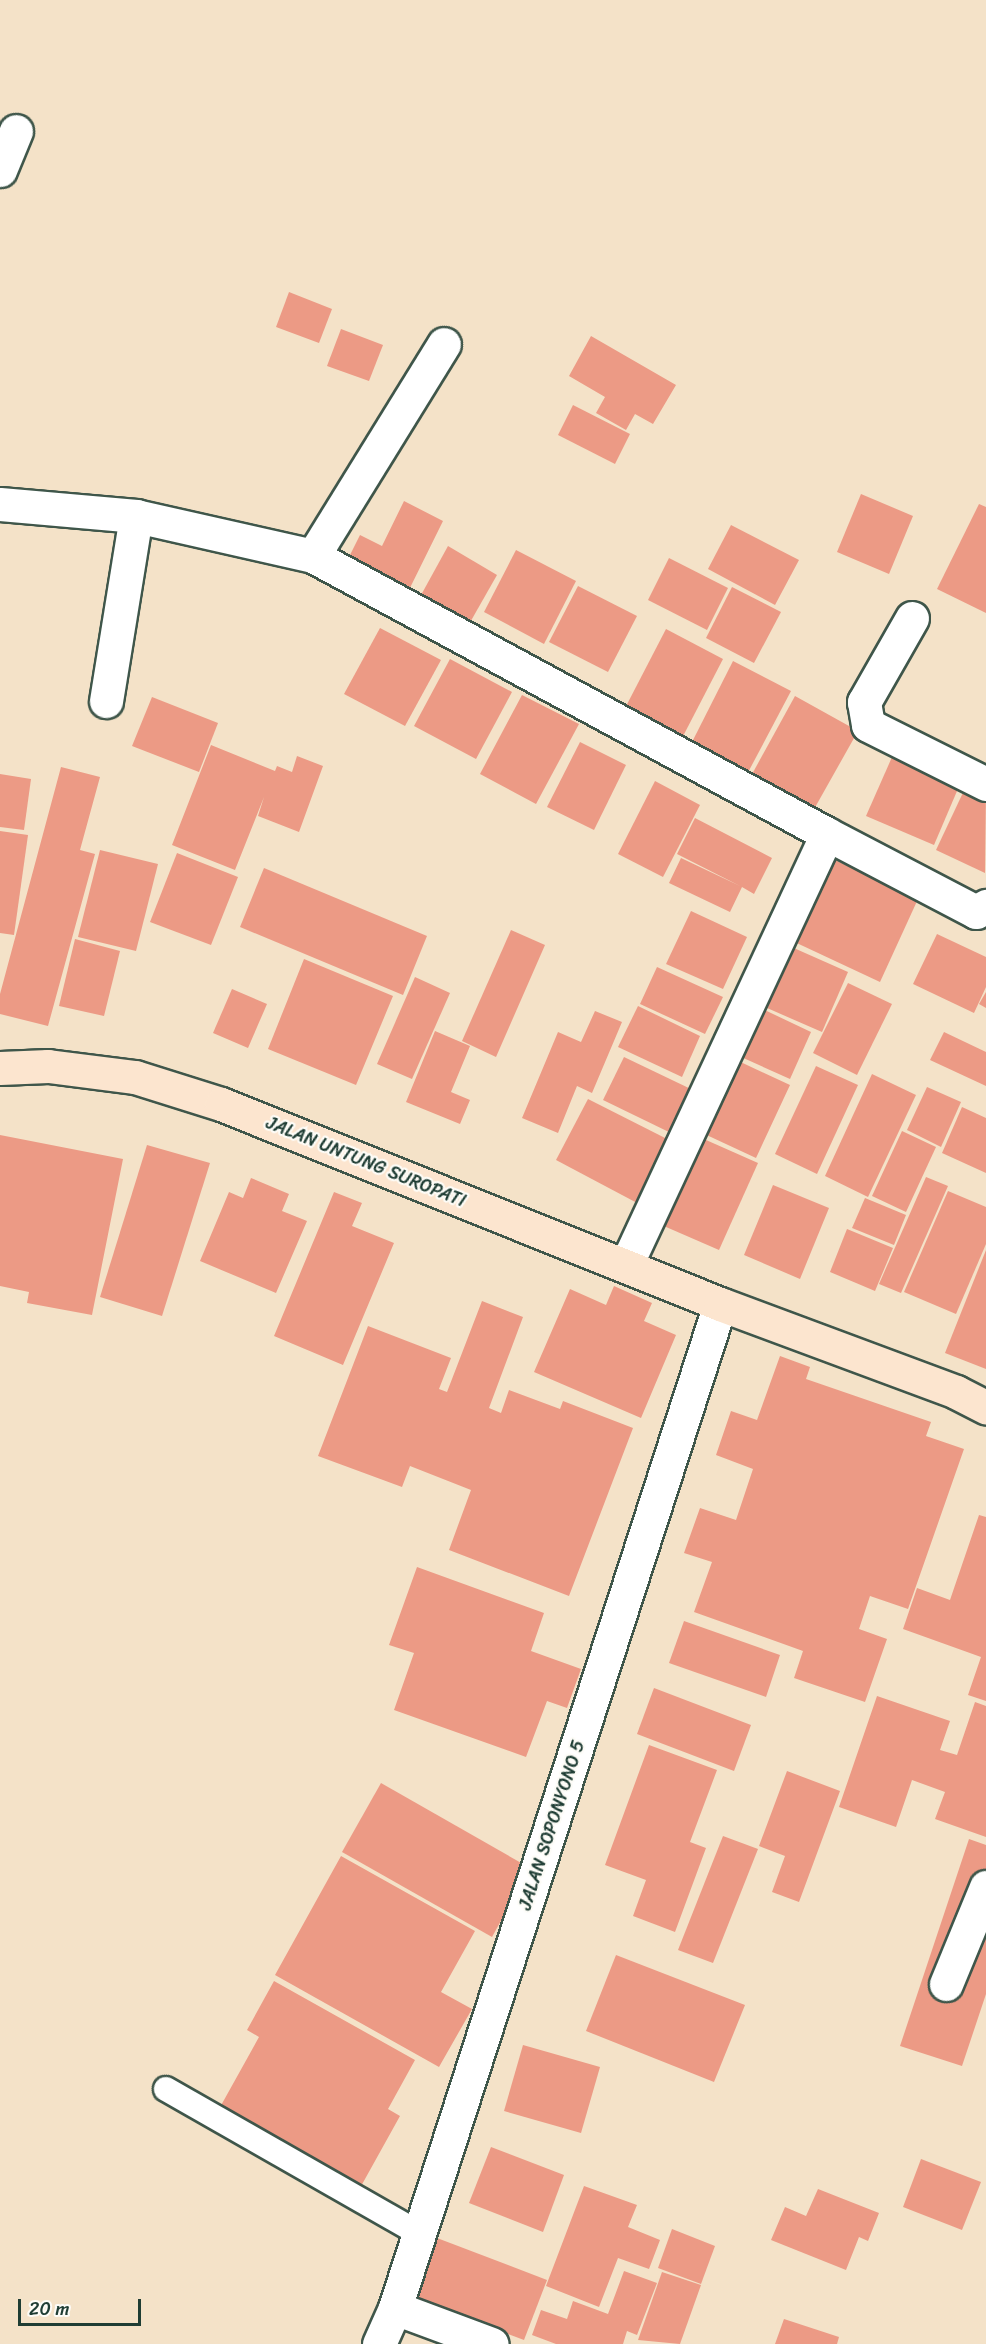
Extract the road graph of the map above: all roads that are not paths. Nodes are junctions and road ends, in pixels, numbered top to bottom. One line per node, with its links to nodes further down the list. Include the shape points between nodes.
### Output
1 (16, 131): 2 (street)
2 (0, 170)
3 (444, 344): 6 (street)
4 (0, 504): 5 (street)
5 (136, 516): 6 (street); 8 (street)
6 (313, 556): 10 (street)
7 (912, 618): 9 (street, via 864,702 868,725)
8 (106, 701)
9 (986, 784)
10 (826, 834): 11 (street, via 976,912); 13 (street)
11 (986, 906)
12 (0, 1068): 13 (main road, JALAN UNTUNG SUROPATI, via 48,1066 146,1080 221,1104)
13 (626, 1266): 14 (main road, JALAN UNTUNG SUROPATI)
14 (720, 1304): 15 (main road, JALAN UNTUNG SUROPATI, via 956,1392); 19 (street, JALAN SOPONYONO 5)
15 (986, 1407)
16 (986, 1887): 17 (street)
17 (946, 1984)
18 (166, 2089): 19 (lane)
19 (420, 2234): 20 (street, JALAN SOPONYONO 5)
20 (395, 2308): 21 (street, JALAN SOPONYONO 5); 22 (street)
21 (379, 2344)
22 (492, 2344)

